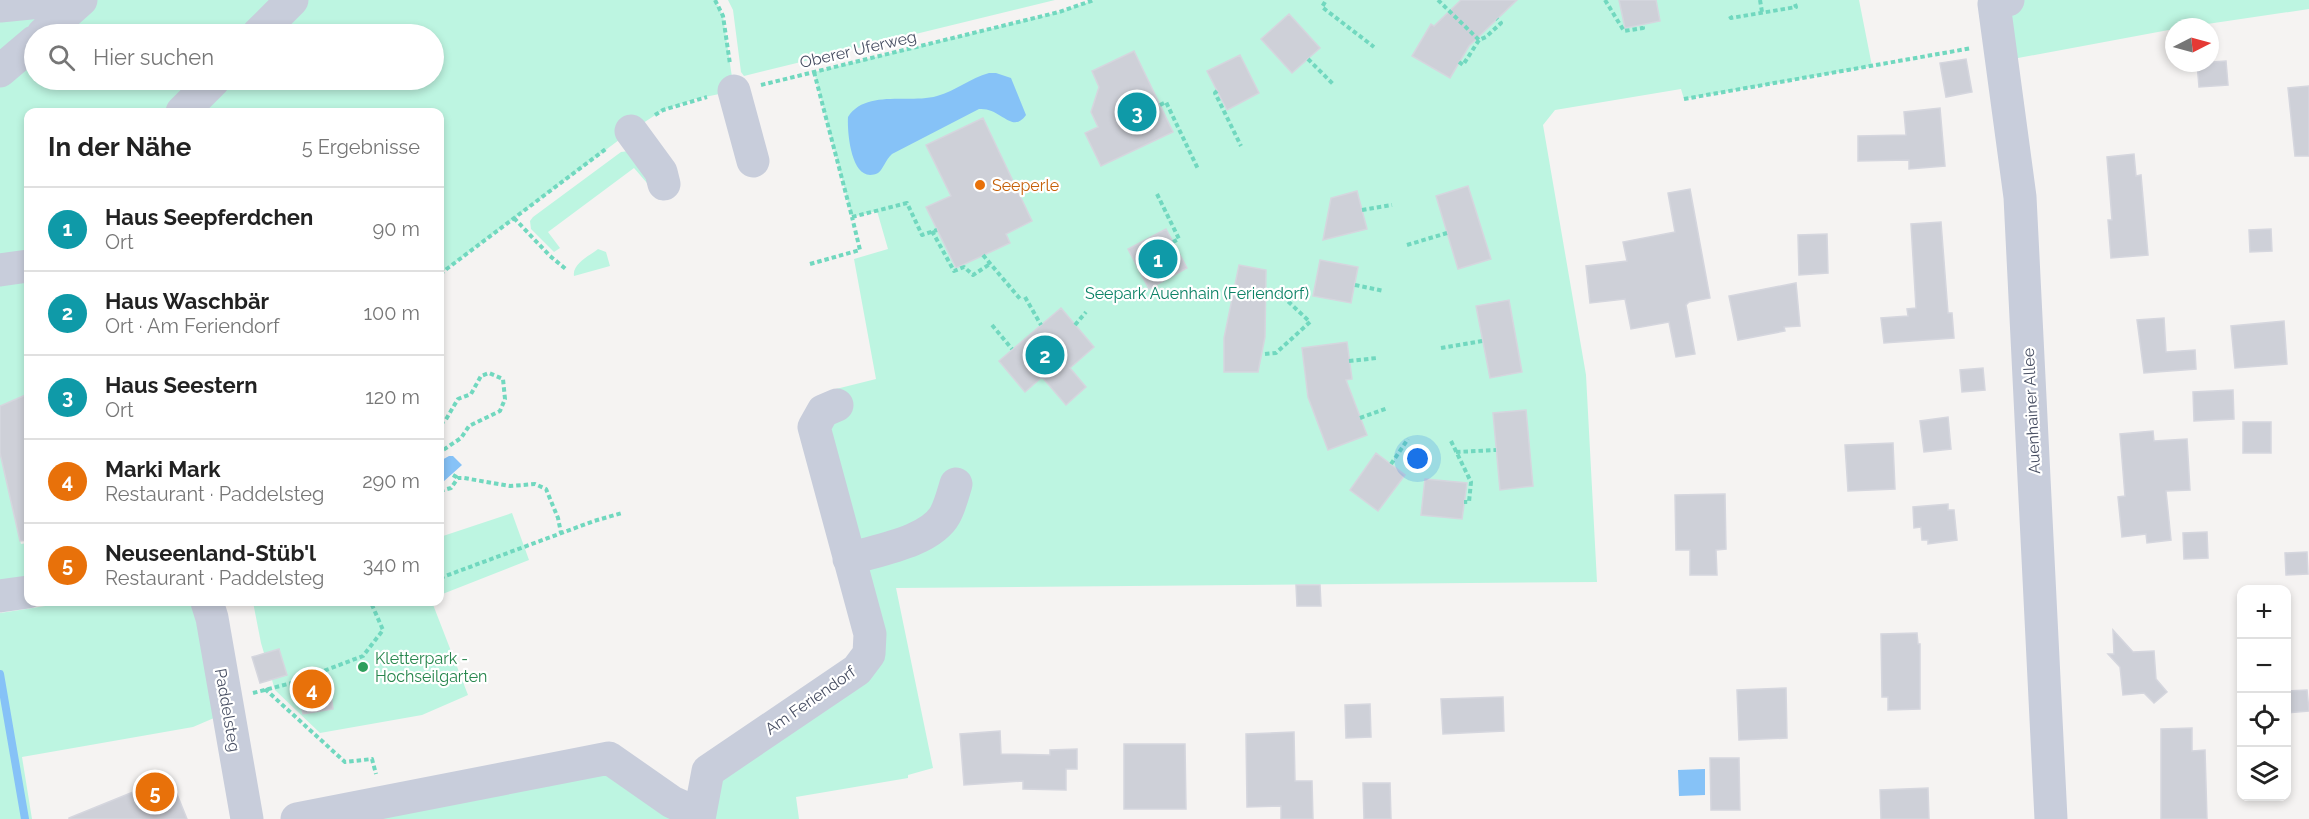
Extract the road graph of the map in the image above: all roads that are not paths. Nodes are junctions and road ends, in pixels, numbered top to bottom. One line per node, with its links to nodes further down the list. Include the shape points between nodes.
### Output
1 (61, 0): 5 (street)
2 (81, 0): 6 (street)
3 (292, 0): 7 (street)
4 (2001, 2): 27 (street, Auenhainer Allee, via 2000,43 2020,197)
5 (0, 6)
6 (54, 24)
7 (268, 24)
8 (24, 51): 9 (street)
9 (0, 71)
10 (204, 90): 12 (street)
11 (734, 91): 14 (street)
12 (186, 108)
13 (631, 131): 15 (street, via 661,172)
14 (753, 161)
15 (664, 184)
16 (24, 267): 17 (street)
17 (0, 270)
18 (837, 405): 20 (street, Am Feriendorf, via 824,411 814,427)
19 (956, 484): 20 (street, via 944,516 929,532)
20 (849, 559): 24 (street, Am Feriendorf, via 870,634 869,654 857,670 708,771)
21 (24, 593): 22 (street)
22 (0, 596)
23 (208, 606): 25 (street, Paddelsteg)
24 (699, 817): 26 (street, via 609,758)
25 (247, 819)
26 (297, 819)
27 (2051, 819)

